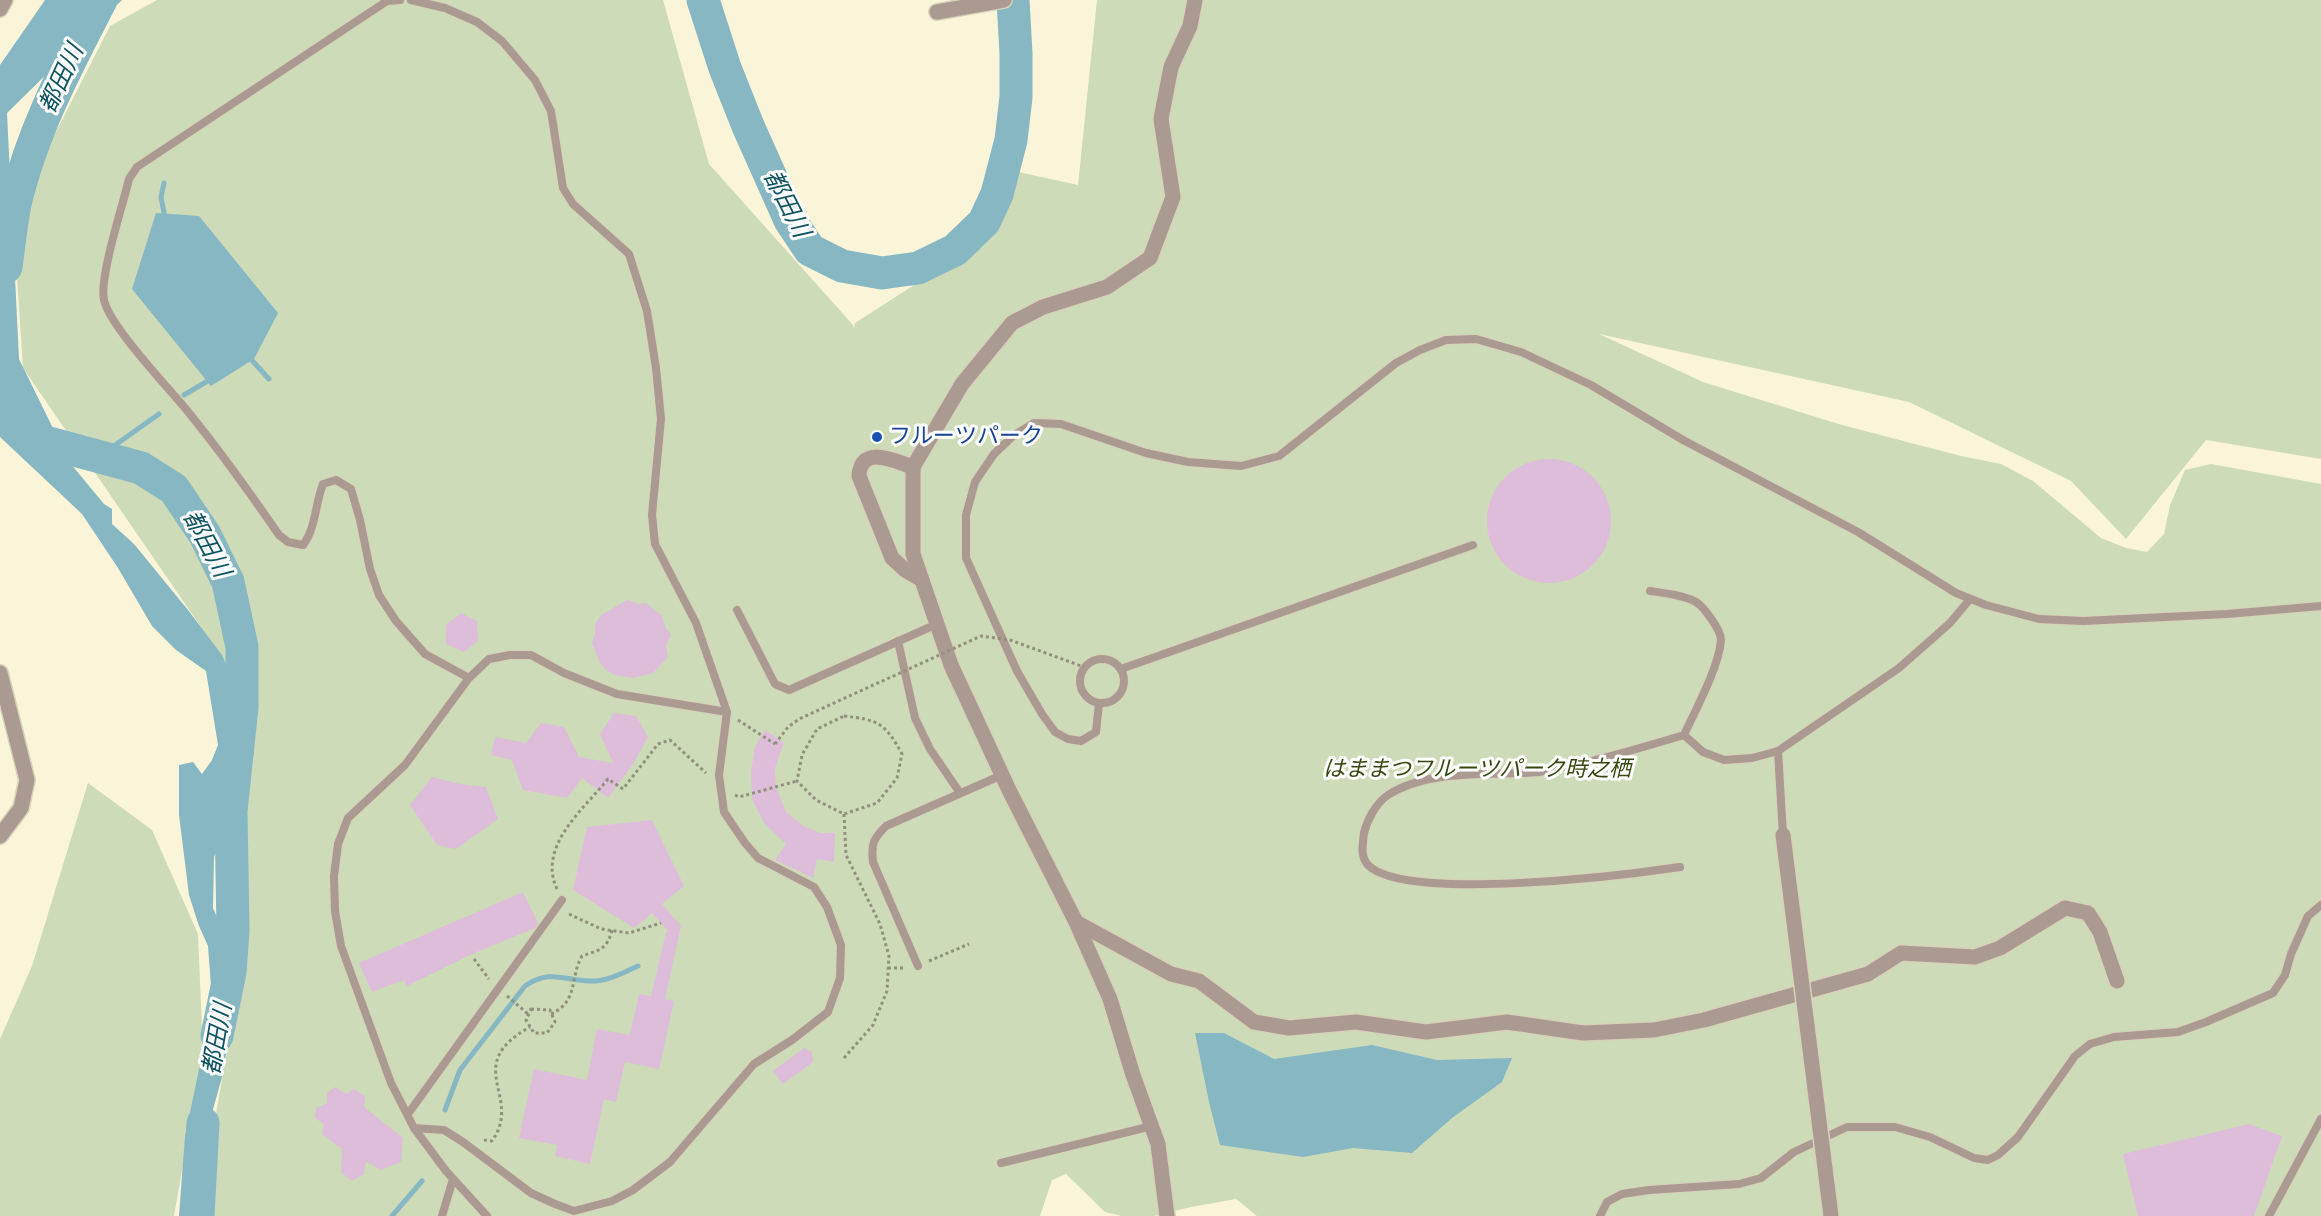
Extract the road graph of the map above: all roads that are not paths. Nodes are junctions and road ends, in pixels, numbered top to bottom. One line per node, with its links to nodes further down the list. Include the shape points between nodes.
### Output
1 (5, 0): 6 (street)
2 (400, 0): 19 (lane, via 387,1 137,167 129,179 106,269 103,298 133,346 288,542 303,545 311,534 323,484 336,480 351,489 369,569 379,595 425,654)
3 (411, 0): 21 (lane, via 445,8 477,22 502,41 535,80 550,111 563,188 573,204 629,255 647,311 660,408 652,515 655,544 696,623)
4 (1004, 0): 7 (street)
5 (1195, 0): 8 (street, via 1190,26 1171,67 1161,119 1173,197 1150,258 1107,287 1043,307 1012,323 962,384)
6 (0, 9)
7 (937, 12)
8 (914, 467): 10 (street, via 913,554); 10 (street, via 878,456 864,460 858,476 892,558)
9 (1473, 546): 17 (lane)
10 (922, 580): 15 (street)
11 (1650, 591): 22 (lane, via 1696,602 1721,637 1708,682)
12 (1970, 599): 13 (lane, via 2039,619 2083,621); 20 (lane, via 1858,532 1683,440 1591,385 1521,352 1476,339 1446,340 1396,363 1279,456 1258,463 1241,466 1188,462 1146,453 1061,424 1034,423 994,454 975,482 966,515 966,558 1017,671 1055,732 1081,741 1096,732); 23 (lane, via 1950,623 1899,668)
13 (2321, 606)
14 (737, 610): 16 (lane, via 775,684 789,690)
15 (937, 624): 16 (lane); 24 (street)
16 (898, 641): 25 (lane, via 915,718 930,749)
17 (1120, 669): 20 (lane, via 1125,686 1118,697); 20 (lane, via 1108,658 1098,658 1084,667 1080,687 1085,696)
18 (0, 673): 27 (street, via 27,780 21,808)
19 (469, 678): 21 (lane, via 489,659 531,655 564,674 617,694); 34 (lane, via 405,765 348,818 338,844 334,876 341,946 391,1083)
20 (1099, 702)
21 (727, 712): 37 (lane, via 719,775 724,812 758,858 814,887 827,907 841,945 840,978 828,1012 754,1064 670,1162 633,1190 595,1206 574,1211 555,1204 531,1193 444,1130)
22 (1683, 735): 23 (lane, via 1703,752 1724,760); 28 (lane, via 1620,755 1540,772 1473,774 1416,783 1386,796 1376,808 1366,823 1362,852 1365,862 1376,871 1422,882 1562,881)
23 (1778, 751): 26 (lane)
24 (1002, 775): 25 (lane); 31 (street)
25 (960, 793): 32 (lane, via 886,826 872,846 873,862)
26 (1783, 835): 44 (street, bridge)
27 (0, 836)
28 (1680, 867)
29 (562, 900): 34 (lane)
30 (2321, 905): 43 (lane, via 2308,916 2286,975 2273,993 2178,1032 2114,1037 2090,1044 2075,1056 2018,1137 1988,1160 1895,1127 1847,1127 1794,1152 1761,1178 1740,1184 1622,1194 1607,1202)
31 (1076, 922): 33 (street, via 1171,974 1199,981 1254,1022 1289,1028 1356,1022 1426,1032 1507,1022 1583,1034 1654,1030 1844,982 1868,974 1901,953 1975,957 2000,948 2065,908 2088,913 2100,932); 36 (street, via 1110,999)
32 (918, 966)
33 (2117, 981)
34 (408, 1114): 37 (lane)
35 (2321, 1119): 45 (lane)
36 (1152, 1126): 38 (lane); 42 (street)
37 (414, 1128): 39 (lane)
38 (1000, 1163)
39 (453, 1179): 40 (lane); 41 (lane)
40 (442, 1216)
41 (487, 1216)
42 (1167, 1216)
43 (1600, 1216)
44 (1831, 1216)
45 (2269, 1216)

